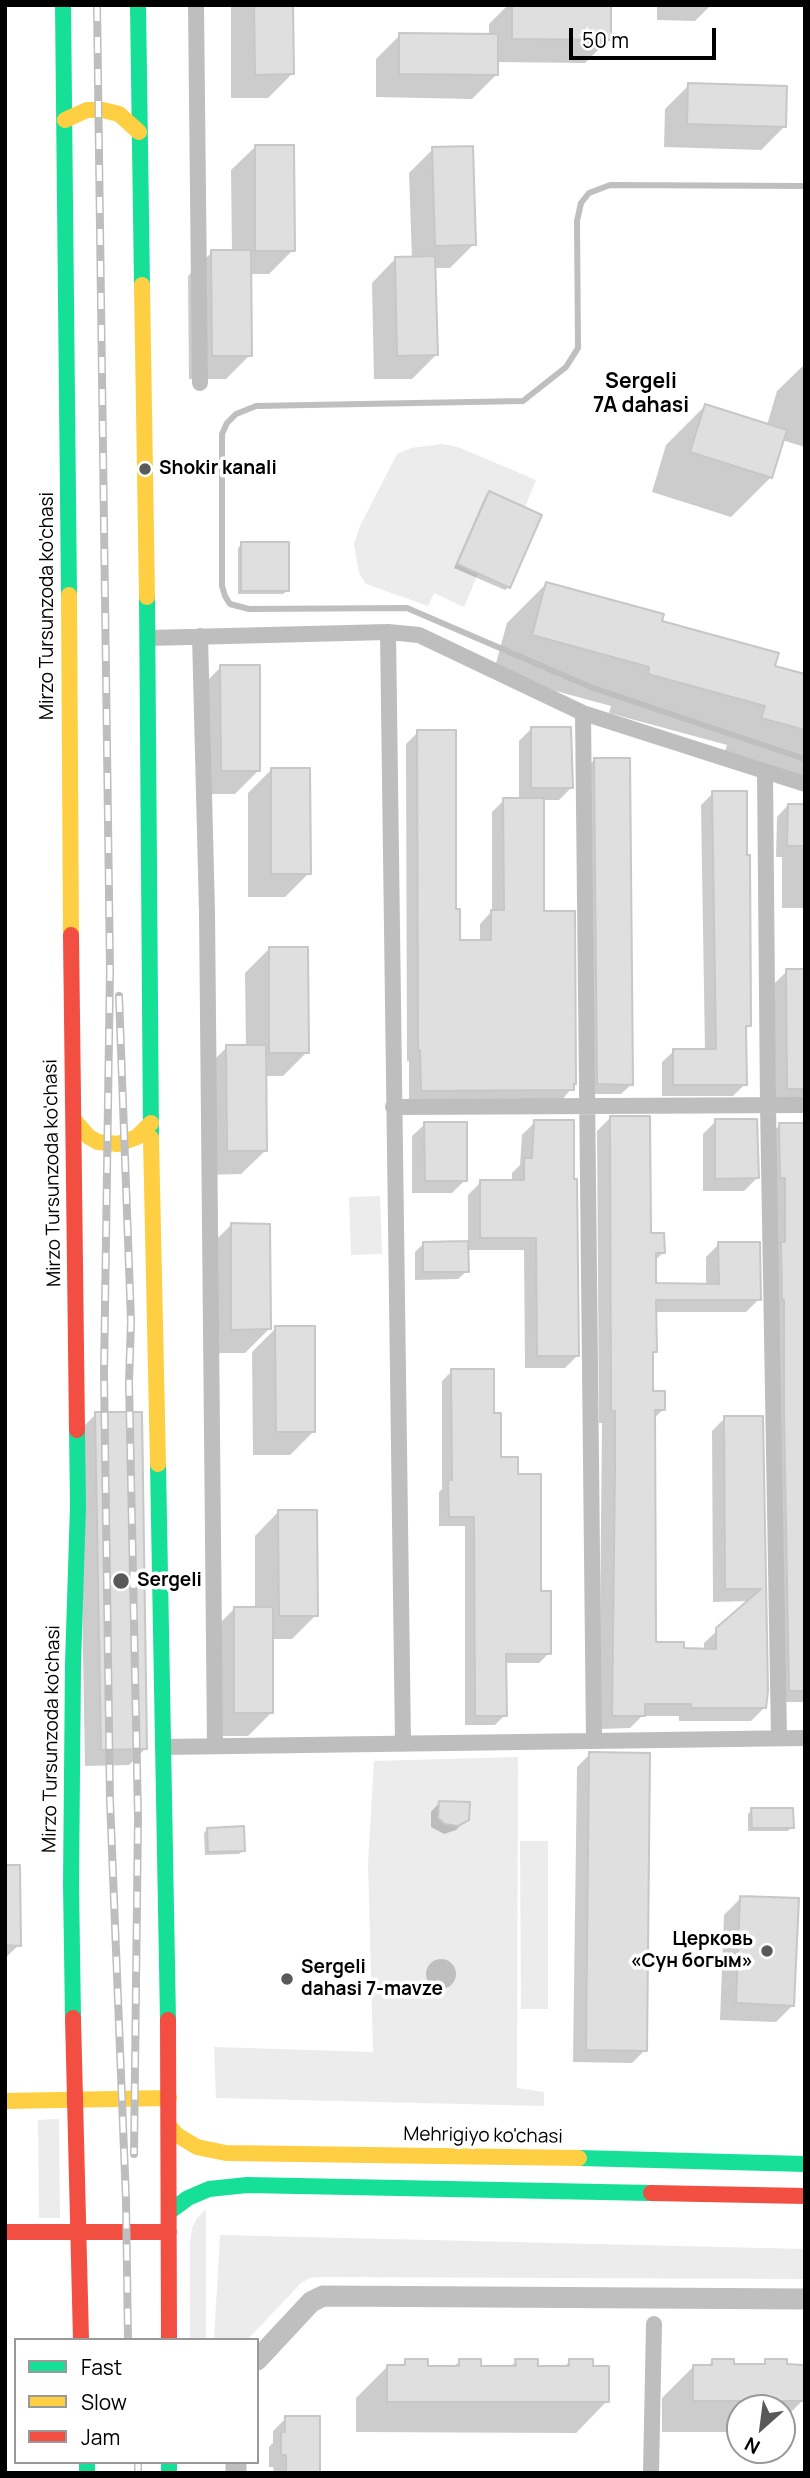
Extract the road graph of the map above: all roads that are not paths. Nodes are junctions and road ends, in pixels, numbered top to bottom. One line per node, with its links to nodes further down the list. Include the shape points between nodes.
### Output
1 (63, 5): 4 (main road, Mirzo Tursunzoda ko'chasi)
2 (138, 5): 5 (main road)
3 (196, 5): 6 (street)
4 (65, 120): 5 (main road, via 87,110 103,110 119,114); 17 (main road, Mirzo Tursunzoda ko'chasi)
5 (139, 132): 9 (main road)
6 (200, 383)
7 (388, 632): 8 (street); 10 (street, via 419,635); 16 (street)
8 (200, 636): 9 (street); 24 (street)
9 (148, 638): 18 (main road)
10 (583, 713): 11 (street); 15 (street)
11 (765, 772): 12 (street); 13 (street)
12 (805, 784)
13 (768, 1105): 14 (street); 15 (street); 19 (street)
14 (805, 1105)
15 (588, 1106): 16 (street); 21 (street)
16 (393, 1107): 22 (street)
17 (74, 1120): 18 (main road, via 98,1142 118,1144 137,1137); 26 (main road, Mirzo Tursunzoda ko'chasi, via 78,1506 71,1884)
18 (151, 1123): 23 (main road)
19 (779, 1738): 20 (street); 21 (street)
20 (805, 1738)
21 (594, 1741): 22 (street)
22 (403, 1744): 24 (street)
23 (163, 1746): 24 (street); 25 (main road)
24 (215, 1746)
25 (169, 2098): 26 (main road); 28 (main road)
26 (74, 2099): 27 (main road); 33 (main road, Mirzo Tursunzoda ko'chasi)
27 (5, 2101)
28 (169, 2126): 29 (main road, Mehrigiyo ko'chasi, via 197,2147 226,2153); 31 (main road)
29 (805, 2164)
30 (805, 2196): 31 (main road, via 247,2185 209,2189)
31 (169, 2212): 34 (main road)
32 (5, 2232): 33 (main road)
33 (77, 2232): 34 (main road); 36 (main road, Mirzo Tursunzoda ko'chasi)
34 (169, 2232): 37 (main road)
35 (654, 2324): 38 (street)
36 (81, 2338)
37 (169, 2338)
38 (651, 2473)

